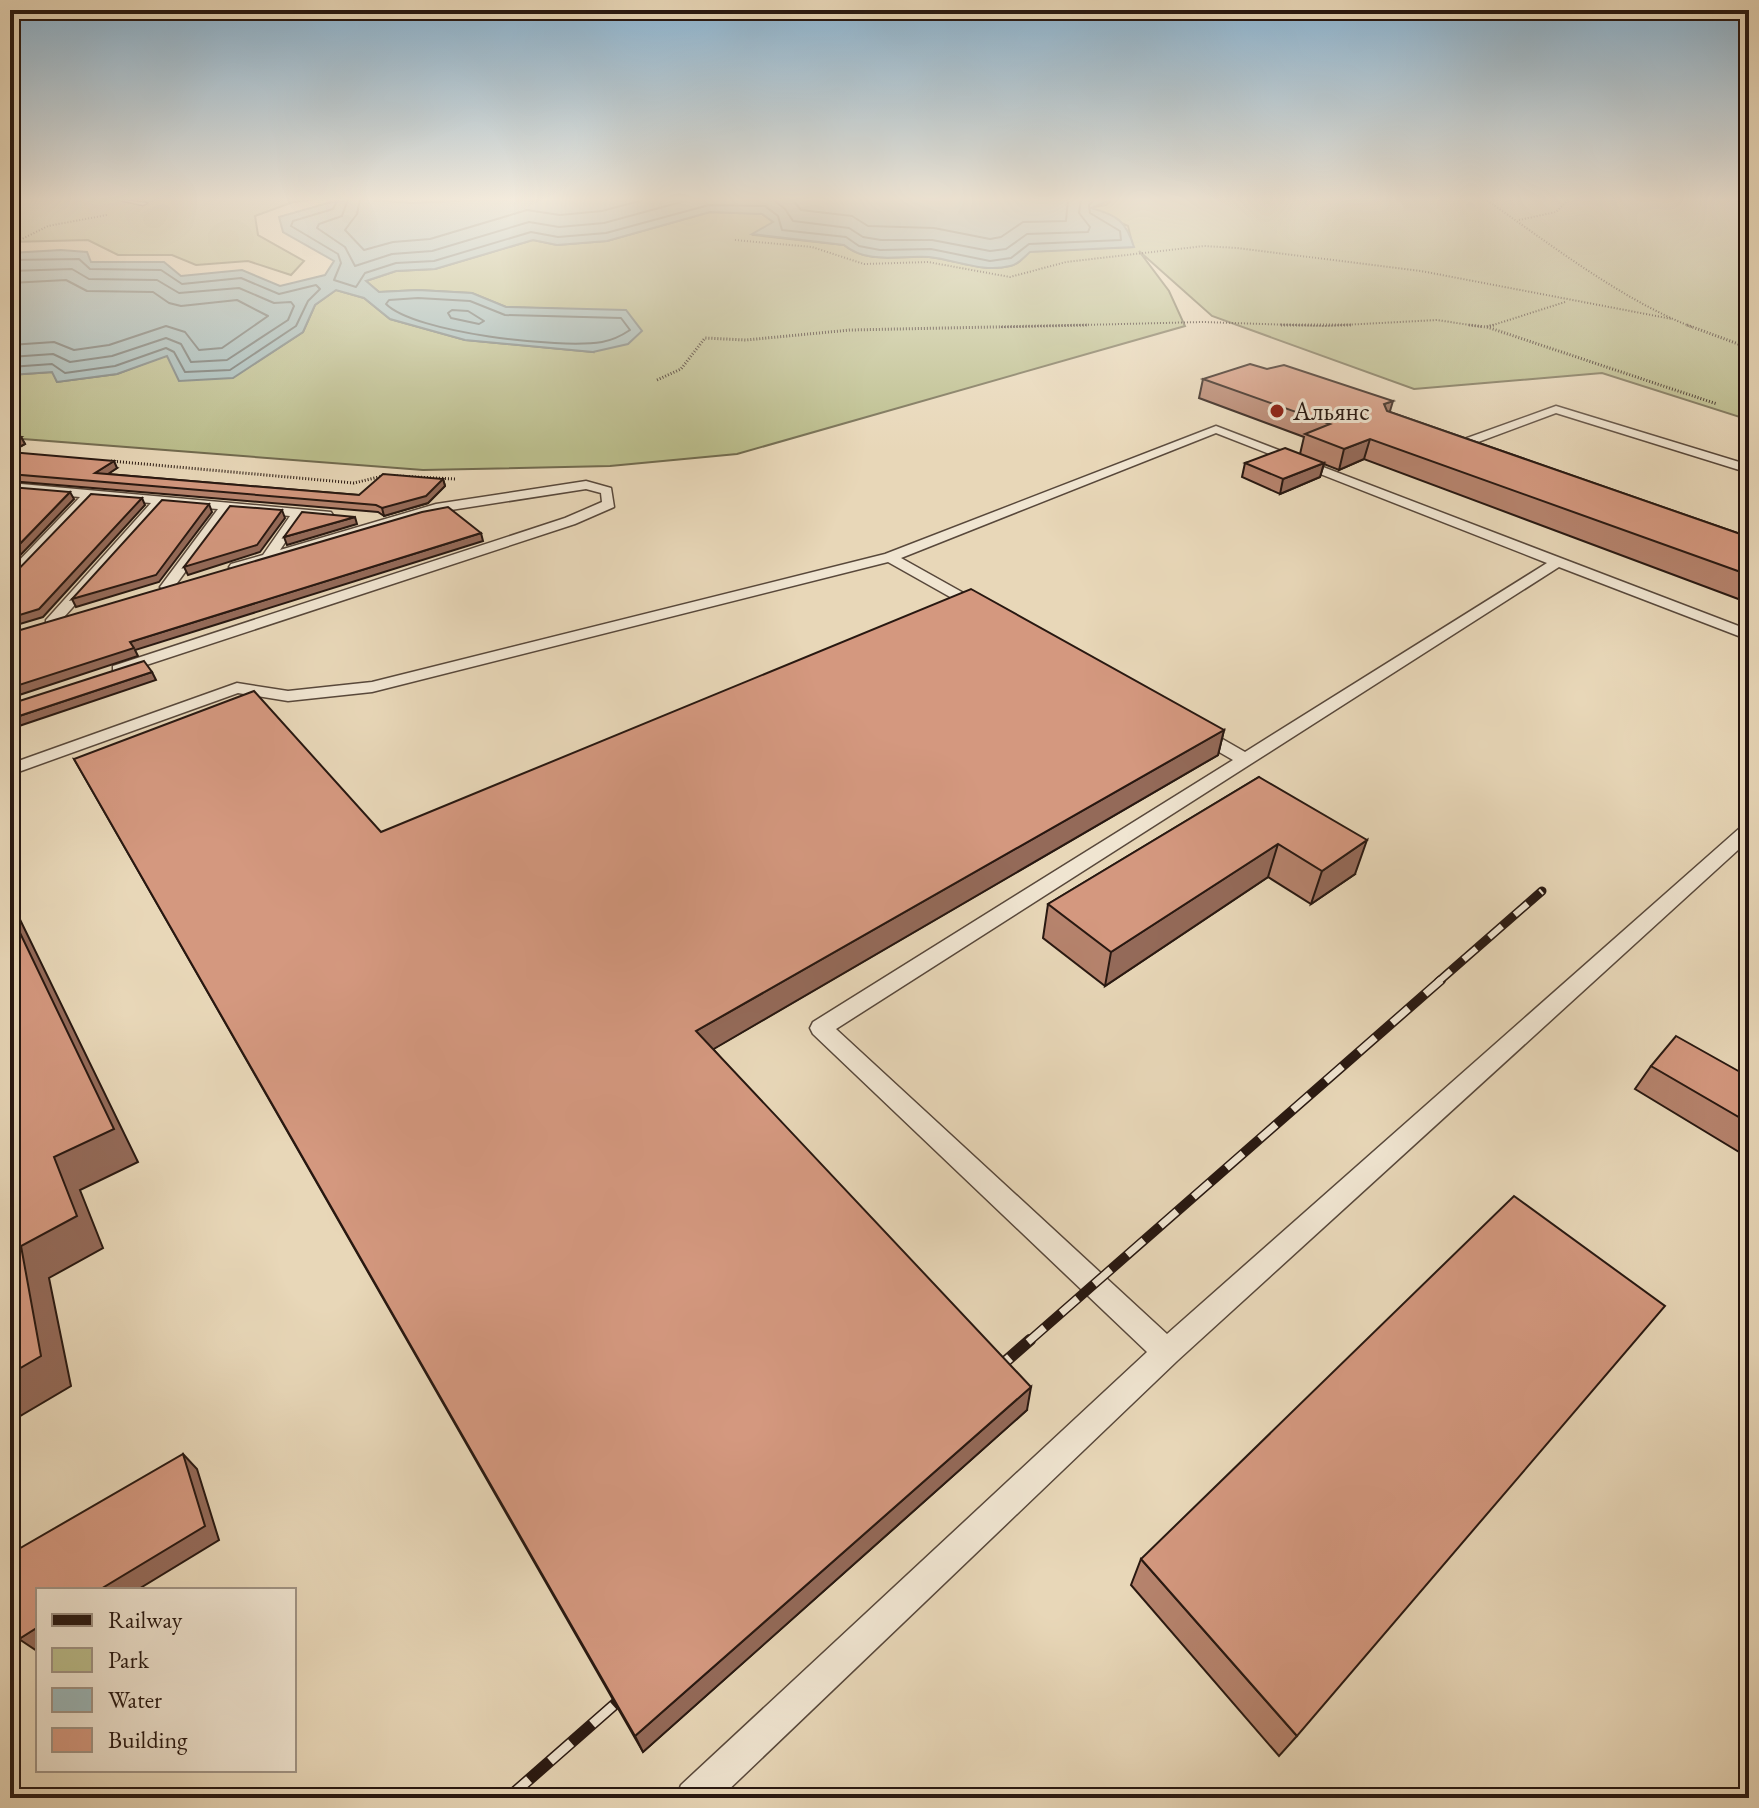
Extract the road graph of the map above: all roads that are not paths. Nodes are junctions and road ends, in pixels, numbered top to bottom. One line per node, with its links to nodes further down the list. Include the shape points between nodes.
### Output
1 (1463, 452): 2 (lane, via 1448,447 1556,409)
2 (1749, 469)
3 (13, 491): 4 (lane)
4 (90, 494): 5 (lane); 15 (lane)
5 (161, 500): 6 (lane); 17 (lane, via 44,625)
6 (227, 506): 7 (lane); 16 (lane, via 160,590)
7 (299, 512): 8 (lane); 11 (lane)
8 (345, 516)
9 (360, 518): 10 (lane)
10 (390, 520): 11 (lane); 20 (lane, via 586,485 607,491 609,504)
11 (268, 557): 14 (lane)
12 (890, 557): 13 (lane, via 1216,429); 18 (lane); 23 (lane, via 372,687 288,696 237,688)
13 (1558, 562): 19 (lane); 22 (lane)
14 (225, 570)
15 (10, 578)
16 (196, 579)
17 (80, 614)
18 (1000, 619)
19 (1749, 635)
20 (98, 676)
21 (1191, 728): 22 (lane)
22 (1246, 760): 25 (lane, via 821,1028)
23 (10, 770)
24 (1749, 830): 25 (lane)
25 (1167, 1352): 26 (lane)
26 (694, 1798)

